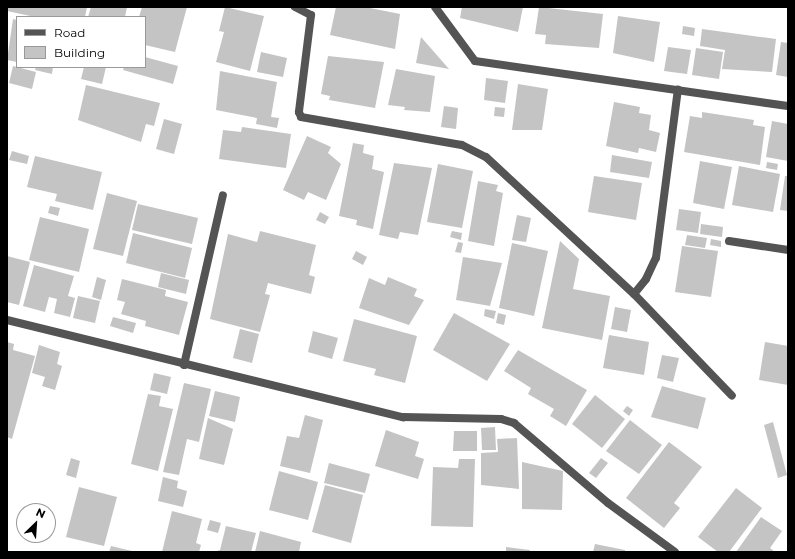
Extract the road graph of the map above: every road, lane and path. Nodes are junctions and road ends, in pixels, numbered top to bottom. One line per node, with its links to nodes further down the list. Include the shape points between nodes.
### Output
1 (295, 7): 8 (street, via 311,15 299,112 301,117 473,148 505,173)
2 (435, 7): 3 (street, via 475,61)
3 (678, 89): 4 (street); 8 (street, via 656,258 646,279)
4 (788, 106)
5 (223, 195): 10 (street)
6 (729, 241): 7 (street)
7 (788, 250)
8 (634, 294): 11 (street)
9 (7, 320): 10 (street)
10 (184, 365): 12 (street, via 403,417 502,419 514,423 608,503)
11 (732, 396)
12 (675, 552)

